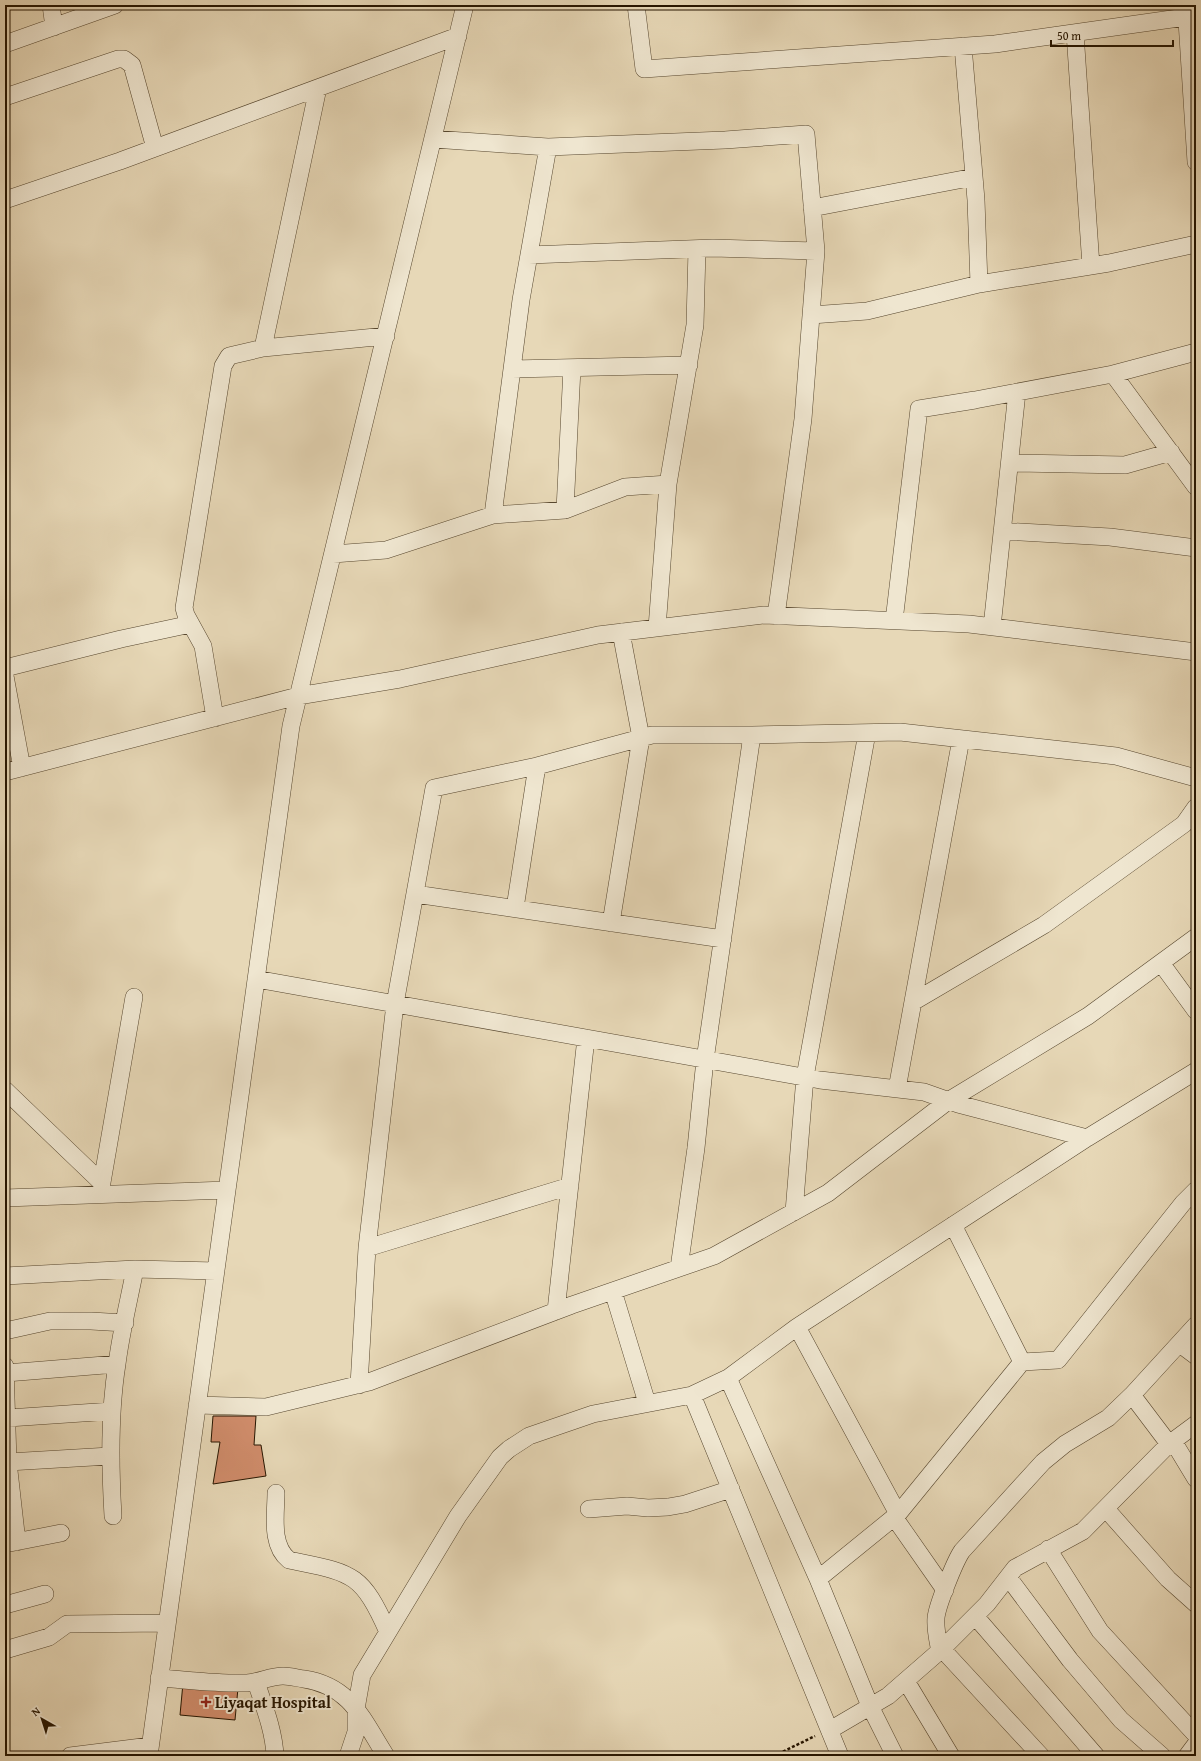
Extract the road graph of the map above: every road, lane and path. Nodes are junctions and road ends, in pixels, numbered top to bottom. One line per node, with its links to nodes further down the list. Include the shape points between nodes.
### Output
1 (51, 5): 6 (street)
2 (116, 5): 6 (street)
3 (465, 5): 8 (street)
4 (636, 5): 10 (street, via 644,69)
5 (1186, 11): 7 (street); 16 (street)
6 (54, 27): 9 (street)
7 (1075, 33): 10 (street); 24 (street)
8 (458, 36): 11 (street); 13 (street)
9 (5, 44)
10 (962, 46): 17 (street)
11 (318, 88): 15 (street); 28 (street)
12 (5, 97): 15 (street, via 118,58 124,59 132,65)
13 (433, 139): 14 (street); 27 (street)
14 (548, 147): 19 (street, via 806,134); 23 (street)
15 (154, 148): 18 (street)
16 (1196, 162)
17 (974, 177): 19 (street); 25 (street)
18 (5, 200)
19 (812, 208): 22 (street)
20 (1196, 244): 24 (street)
21 (697, 249): 22 (street); 23 (street); 30 (street, via 695,325)
22 (816, 251): 26 (street)
23 (529, 255): 32 (street)
24 (1091, 266): 25 (street)
25 (979, 284): 26 (street, via 867,311)
26 (811, 315): 44 (street, via 803,419)
27 (386, 336): 28 (street); 43 (street)
28 (263, 348): 46 (street, via 229,356 222,366 184,608)
29 (1196, 352): 33 (street)
30 (689, 365): 31 (street); 37 (street)
31 (572, 368): 32 (street); 39 (street)
32 (512, 369): 40 (street)
33 (1113, 374): 34 (street); 35 (street)
34 (1017, 392): 36 (street); 45 (street, via 919,409)
35 (1171, 452): 36 (street, via 1124,465); 38 (street)
36 (1010, 463): 41 (street)
37 (668, 484): 39 (street, via 625,487); 48 (street)
38 (1196, 487)
39 (565, 510): 40 (street)
40 (494, 516): 43 (street, via 386,550)
41 (1002, 531): 42 (street, via 1110,537); 47 (street)
42 (1196, 548)
43 (333, 554): 53 (street)
44 (776, 616): 45 (street); 48 (street, via 764,615)
45 (894, 621): 47 (street)
46 (191, 624): 51 (street); 54 (street, via 203,646)
47 (992, 627): 50 (street)
48 (657, 628): 49 (street)
49 (621, 632): 53 (street, via 400,679); 57 (street)
50 (1196, 652)
51 (5, 668)
52 (5, 676): 60 (street)
53 (298, 696): 54 (street); 70 (street, via 291,726)
54 (215, 718): 60 (street)
55 (867, 733): 56 (street); 58 (street, via 900,732); 78 (street)
56 (752, 735): 57 (street, via 652,735); 68 (street)
57 (642, 738): 59 (street); 66 (street)
58 (961, 739): 62 (street, via 1116,756); 72 (street)
59 (537, 766): 64 (street, via 434,788); 65 (street)
60 (22, 768): 61 (street)
61 (5, 772)
62 (1196, 778)
63 (1196, 807): 72 (street, via 1184,824 1044,925)
64 (415, 894): 65 (street); 73 (street)
65 (515, 908): 66 (street)
66 (611, 923): 68 (street)
67 (1196, 937): 69 (street)
68 (723, 940): 76 (street)
69 (1161, 963): 74 (street); 81 (street, via 1088,1016)
70 (256, 979): 73 (street); 85 (street)
71 (134, 996): 84 (street)
72 (913, 1002): 79 (street)
73 (395, 1004): 75 (street); 90 (street)
74 (1196, 1011)
75 (586, 1038): 76 (street); 83 (street)
76 (705, 1060): 78 (street); 92 (street)
77 (1196, 1071): 82 (street)
78 (805, 1077): 79 (street); 88 (street)
79 (897, 1089): 81 (street, via 924,1092)
80 (5, 1090): 84 (street)
81 (948, 1101): 82 (street); 88 (street, via 828,1193)
82 (1087, 1138): 89 (street)
83 (570, 1186): 90 (street); 96 (street)
84 (101, 1189): 85 (street); 87 (street)
85 (227, 1190): 93 (street)
86 (1196, 1190): 103 (street, via 1058,1360)
87 (5, 1198)
88 (794, 1212): 92 (street, via 714,1256)
89 (953, 1225): 99 (street); 103 (street)
90 (367, 1248): 107 (street)
91 (136, 1268): 93 (street); 94 (street); 97 (street)
92 (679, 1268): 95 (street)
93 (216, 1271): 111 (street)
94 (5, 1276)
95 (613, 1291): 96 (street); 110 (street)
96 (556, 1311): 107 (street)
97 (125, 1323): 100 (street, via 50,1320); 104 (street)
98 (1196, 1325): 101 (street)
99 (797, 1327): 106 (street); 124 (street)
100 (5, 1331)
101 (1180, 1344): 102 (street); 109 (street)
102 (1196, 1356)
103 (1022, 1362): 124 (street)
104 (116, 1364): 105 (street); 112 (street)
105 (6, 1370): 113 (street)
106 (728, 1378): 108 (street); 129 (street)
107 (359, 1385): 111 (street, via 266,1407)
108 (692, 1395): 110 (street); 119 (street)
109 (1132, 1395): 115 (street); 130 (street, via 1108,1418 1042,1462 962,1551 955,1562)
110 (647, 1403): 136 (street, via 593,1414 529,1436 509,1449 458,1516)
111 (197, 1405): 135 (street)
112 (112, 1411): 113 (street); 116 (street)
113 (8, 1418): 117 (street)
114 (1196, 1424): 115 (street)
115 (1171, 1442): 118 (street); 121 (street)
116 (110, 1456): 117 (street); 123 (street)
117 (8, 1462): 126 (street)
118 (1196, 1479)
119 (731, 1489): 122 (street, via 668,1507 626,1506); 144 (street)
120 (276, 1493): 136 (street, via 276,1538 283,1555 289,1560 339,1571 356,1580 376,1605)
121 (1106, 1509): 127 (street, via 1083,1531); 133 (street, via 1168,1579)
122 (589, 1510)
123 (113, 1516)
124 (896, 1516): 129 (street); 130 (street)
125 (61, 1534): 126 (street)
126 (11, 1543)
127 (1048, 1550): 128 (street, via 1021,1563); 145 (street, via 1100,1631)
128 (1008, 1577): 134 (street); 158 (street, via 1070,1660 1121,1720)
129 (818, 1579): 142 (street)
130 (945, 1590): 138 (street, via 936,1618)
131 (45, 1594): 132 (street)
132 (5, 1604)
133 (1196, 1604)
134 (975, 1616): 138 (street); 157 (street)
135 (167, 1623): 137 (street, via 67,1624 49,1637); 139 (street)
136 (388, 1632): 143 (street, via 362,1675)
137 (5, 1650)
138 (941, 1651): 140 (street); 156 (street)
139 (159, 1678): 141 (street); 147 (street)
140 (906, 1681): 142 (street, via 888,1696); 155 (street)
141 (256, 1682): 143 (street, via 276,1676 317,1680 345,1695); 149 (street)
142 (870, 1706): 144 (street); 154 (street)
143 (356, 1709): 150 (street, via 356,1732); 151 (street)
144 (830, 1730): 152 (path); 153 (street)
145 (1196, 1735)
146 (1196, 1744): 159 (street)
147 (149, 1751): 148 (street)
148 (70, 1756)
149 (276, 1756)
150 (348, 1756)
151 (386, 1756)
152 (774, 1756)
153 (840, 1756)
154 (895, 1756)
155 (951, 1756)
156 (1041, 1756)
157 (1096, 1756)
158 (1162, 1756)
159 (1187, 1756)

